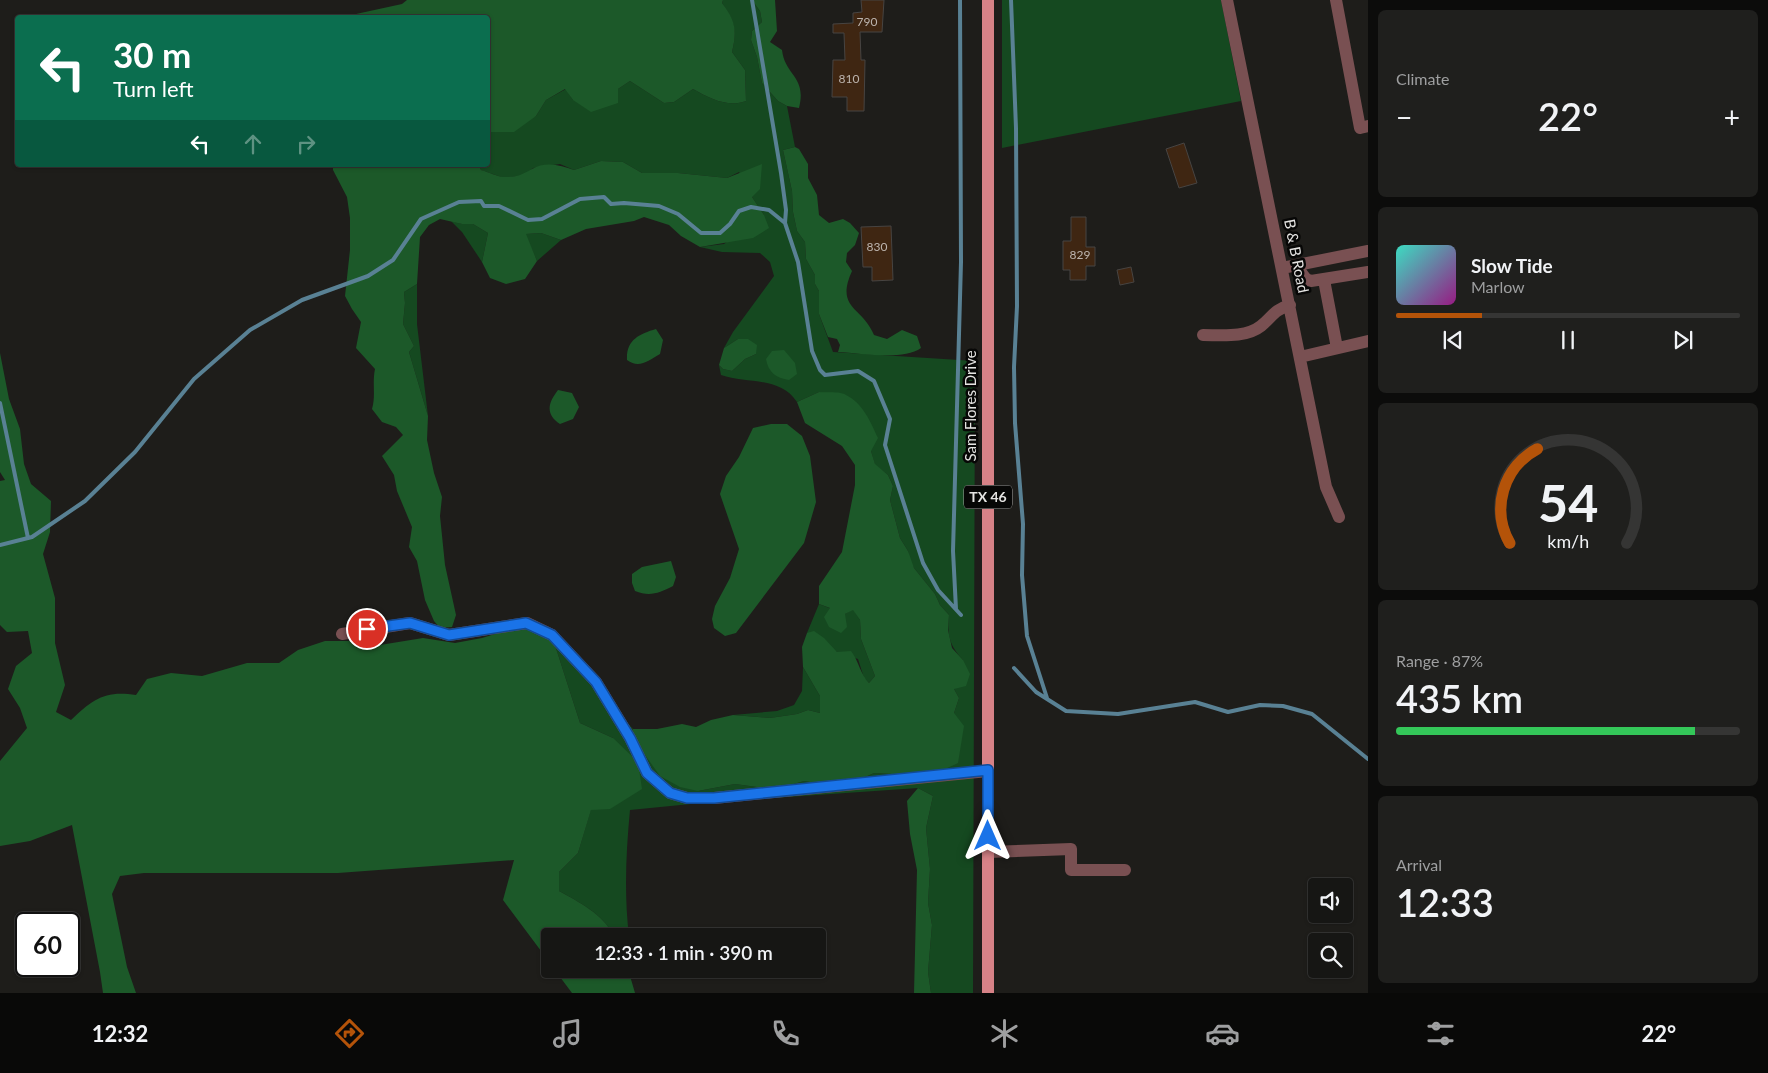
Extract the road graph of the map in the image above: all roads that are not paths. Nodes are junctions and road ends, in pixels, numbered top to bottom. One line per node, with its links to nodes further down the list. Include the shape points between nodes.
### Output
1 (988, 0): 17 (main road, Sam Flores Drive / TX 46)
2 (1227, 0): 7 (street, B & B Road)
3 (1336, 0): 4 (street)
4 (1364, 127)
5 (1368, 250): 6 (street)
6 (1296, 266): 7 (street); 9 (street, via 1306,279)
7 (1282, 268): 10 (street, B & B Road)
8 (1368, 272): 9 (street)
9 (1324, 280): 13 (street)
10 (1290, 305): 11 (street, via 1278,308 1260,327 1249,332); 14 (street, B & B Road)
11 (1203, 335)
12 (1368, 341): 13 (street)
13 (1337, 348): 14 (street)
14 (1300, 357): 15 (street, B & B Road, via 1326,487)
15 (1339, 517)
16 (342, 634): 17 (street, via 410,623 449,635 526,623 552,635 596,682 647,773 670,793 687,798 714,798)
17 (988, 770): 18 (main road, Sam Flores Drive / TX 46)
18 (988, 852): 19 (street, via 1071,849 1071,870); 20 (main road, Sam Flores Drive / TX 46)
19 (1125, 870)
20 (988, 993)

